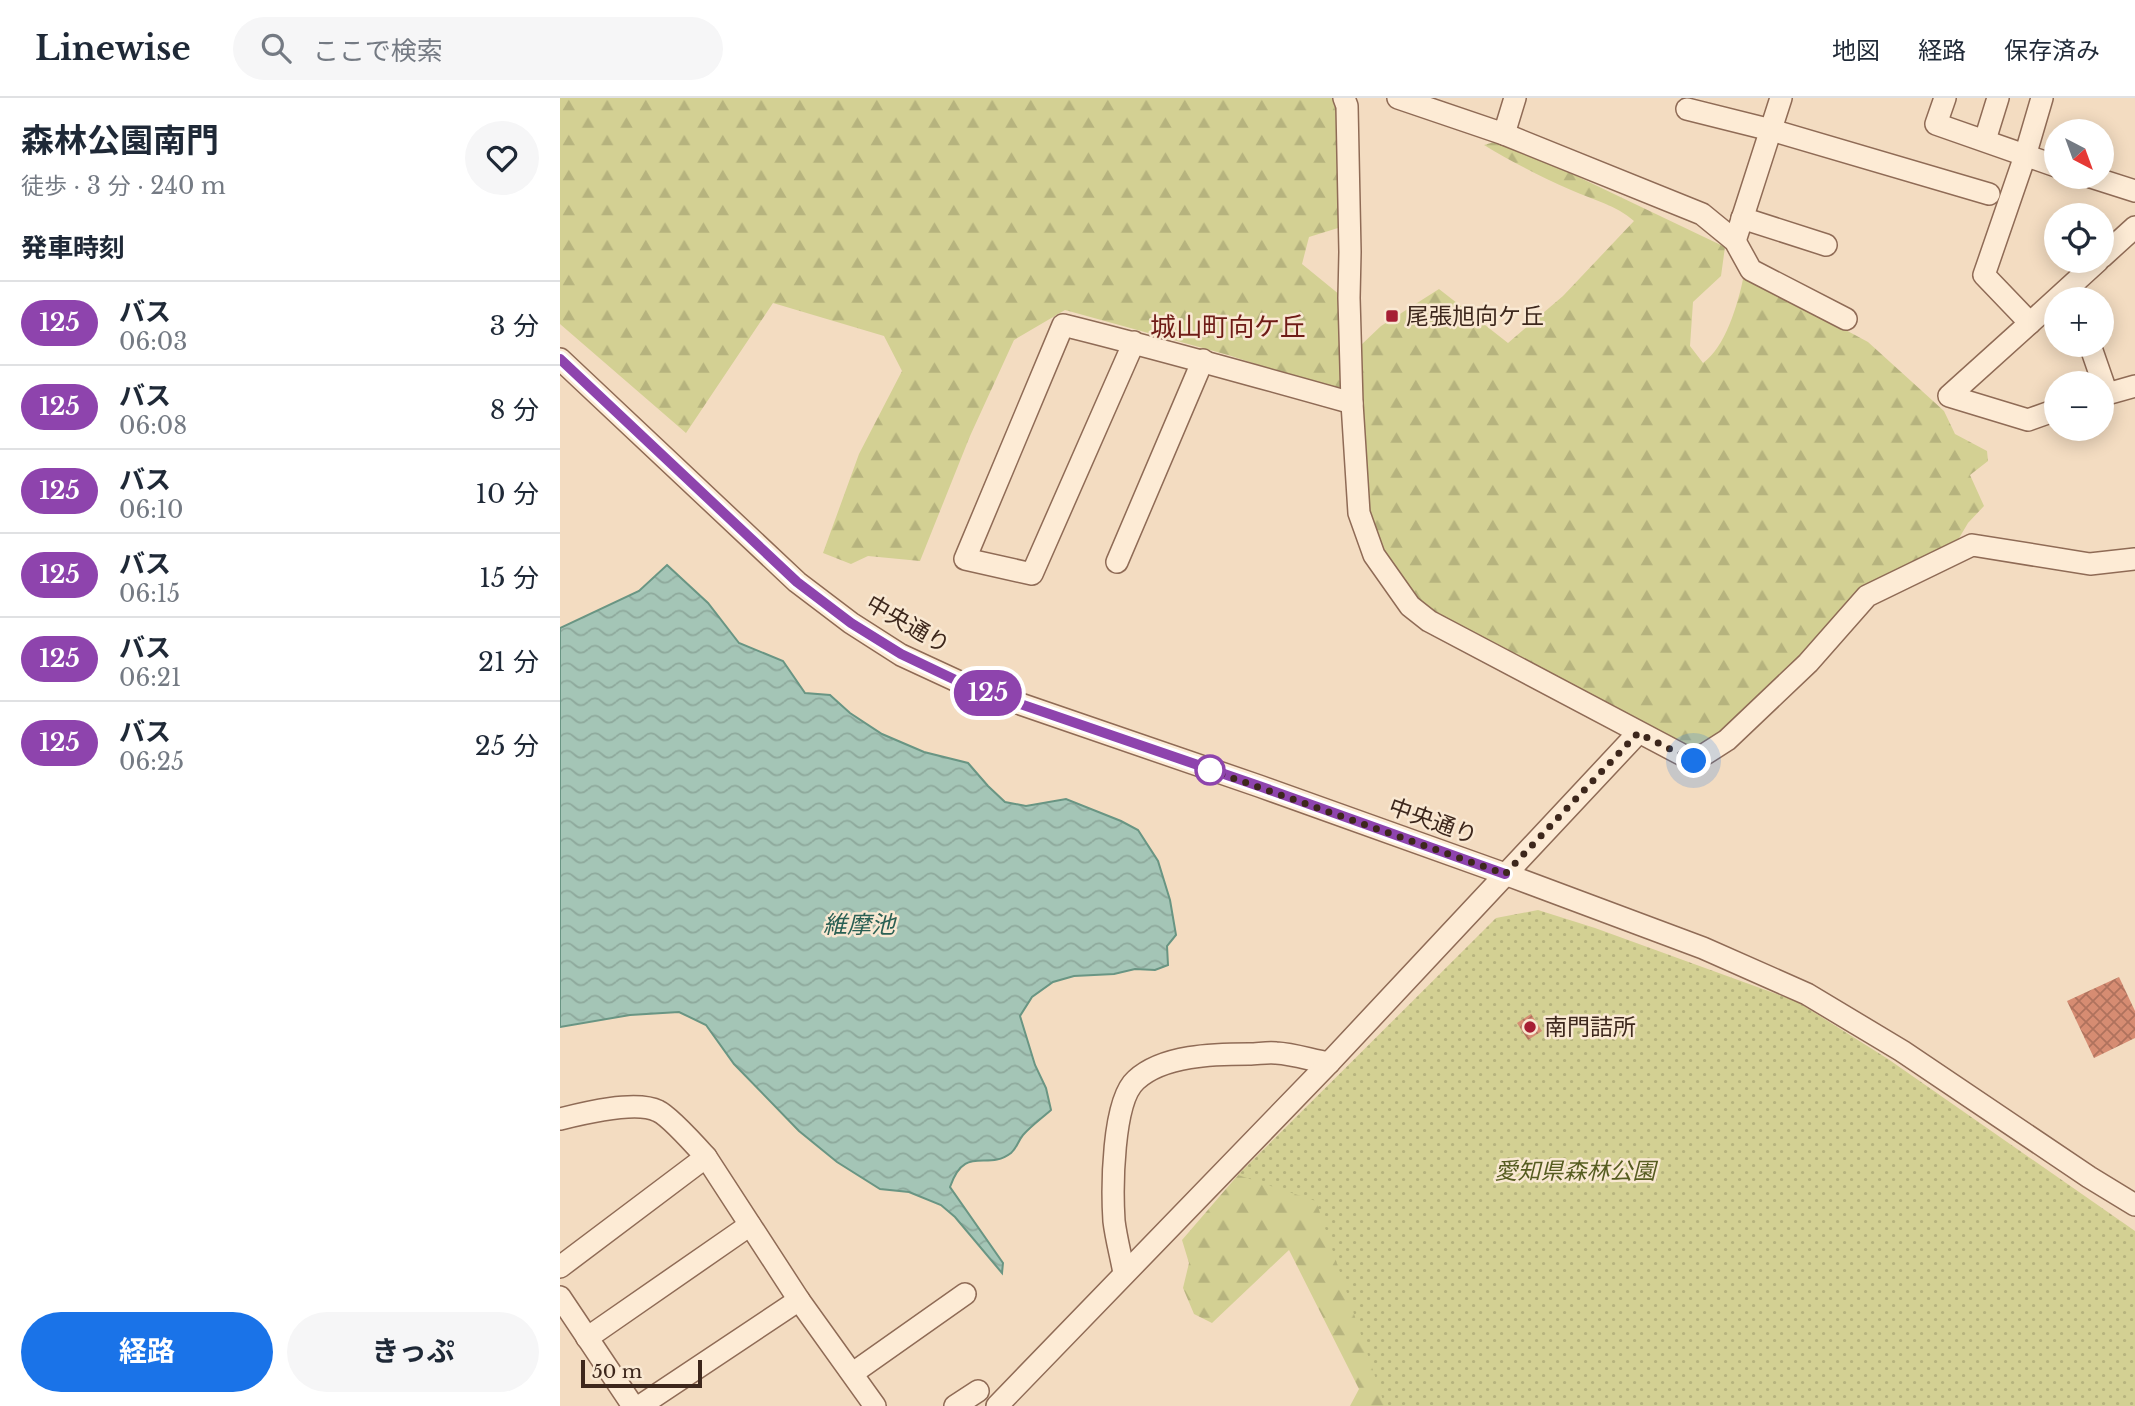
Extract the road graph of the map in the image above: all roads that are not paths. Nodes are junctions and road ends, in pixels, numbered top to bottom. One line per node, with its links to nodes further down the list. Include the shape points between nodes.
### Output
1 (1344, 98): 32 (street)
2 (1398, 98): 10 (street)
3 (1515, 98): 10 (street)
4 (1781, 98): 9 (street)
5 (1945, 98): 11 (street, via 1936,124)
6 (1998, 98): 11 (street)
7 (2042, 98): 12 (street)
8 (1686, 109): 9 (street)
9 (1771, 130): 16 (street); 17 (street)
10 (1504, 134): 19 (street, via 1702,214)
11 (1985, 140): 12 (street)
12 (2025, 156): 13 (street); 26 (street, via 1984,275)
13 (2044, 162)
14 (2114, 184): 15 (street)
15 (2135, 191)
16 (1989, 194)
17 (1742, 218): 19 (street); 20 (street)
18 (2135, 227): 21 (street)
19 (1735, 241): 25 (street, via 1751,270)
20 (1826, 245)
21 (2114, 246)
22 (2088, 273): 23 (street)
23 (2077, 287)
24 (2044, 313): 26 (street)
25 (1846, 320)
26 (2030, 323): 33 (street, via 1949,396 2028,420)
27 (1134, 342): 27 (street, via 1032,574 965,559 1063,324); 29 (street)
28 (560, 359): 37 (street, 中央通り, via 797,582 901,654 968,686)
29 (1203, 360): 32 (street); 35 (street)
30 (2135, 386): 31 (street)
31 (2114, 391)
32 (1352, 404): 36 (street, via 1359,513 1374,555 1410,606 1429,621)
33 (2044, 414)
34 (2135, 559): 36 (street, via 2090,564 1972,545 1867,596 1808,663 1727,740 1694,761)
35 (1117, 562)
36 (1638, 733): 37 (street)
37 (1505, 874): 38 (street); 41 (street, 中央通り, via 1703,948 1807,994)
38 (1329, 1063): 44 (street); 44 (street, via 1274,1053 1211,1055 1160,1066 1134,1080 1116,1132 1113,1186 1114,1224)
39 (560, 1119): 40 (street, via 595,1110 635,1107 658,1111)
40 (706, 1157): 42 (street); 43 (street)
41 (2135, 1205)
42 (750, 1225): 46 (street); 48 (street)
43 (560, 1267)
44 (1124, 1273): 55 (street)
45 (965, 1294): 49 (street)
46 (799, 1300): 49 (street); 52 (street)
47 (563, 1307): 48 (street)
48 (587, 1338): 51 (street)
49 (853, 1373): 53 (street)
50 (978, 1391): 54 (street)
51 (633, 1406)
52 (640, 1406)
53 (875, 1406)
54 (955, 1406)
55 (997, 1406)

